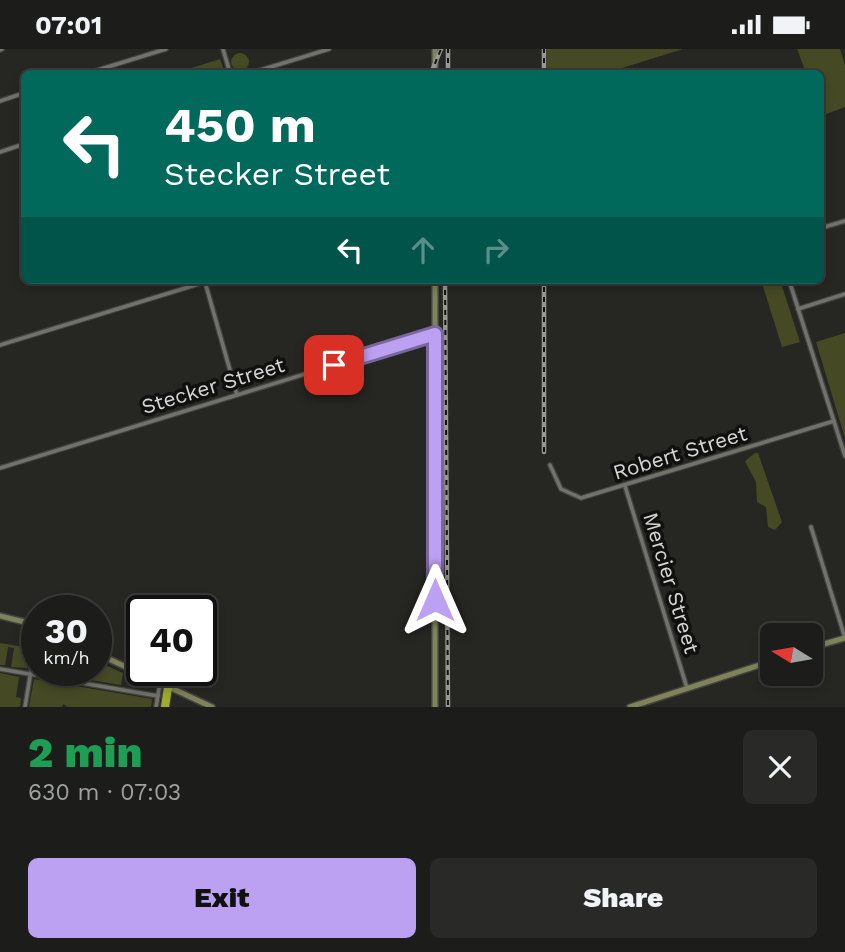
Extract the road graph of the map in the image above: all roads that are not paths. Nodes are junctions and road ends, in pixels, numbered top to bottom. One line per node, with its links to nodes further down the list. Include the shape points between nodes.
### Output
1 (166, 49): 5 (street)
2 (223, 49): 6 (street)
3 (330, 49): 7 (street)
4 (435, 49): 8 (street)
5 (98, 70)
6 (229, 70)
7 (261, 70)
8 (435, 70)
9 (21, 94): 10 (street)
10 (0, 101)
11 (21, 145): 12 (street)
12 (0, 152)
13 (845, 221): 14 (street)
14 (824, 227)
15 (194, 284): 22 (street)
16 (205, 284): 23 (street)
17 (435, 284): 21 (street)
18 (790, 284): 20 (street)
19 (845, 294): 20 (street)
20 (798, 309): 24 (street)
21 (435, 334): 23 (street, Stecker Street); 48 (street)
22 (0, 345)
23 (237, 395): 27 (street, Stecker Street)
24 (834, 421): 25 (street); 28 (street, Robert Street)
25 (845, 456)
26 (550, 465): 28 (street, Robert Street, via 558,485 575,497)
27 (0, 468)
28 (625, 486): 42 (street, Mercier Street)
29 (811, 527): 32 (street)
30 (0, 616): 31 (street)
31 (21, 621)
32 (845, 638): 33 (street)
33 (823, 644)
34 (760, 665): 42 (street)
35 (0, 669): 36 (street)
36 (21, 672)
37 (28, 686): 44 (street)
38 (100, 686): 43 (street)
39 (163, 686): 43 (street)
40 (164, 686): 46 (highway)
41 (166, 686): 47 (street)
42 (687, 688): 49 (street)
43 (158, 696): 45 (street)
44 (25, 707)
45 (156, 707)
46 (165, 707)
47 (212, 707)
48 (435, 707)
49 (630, 707)

